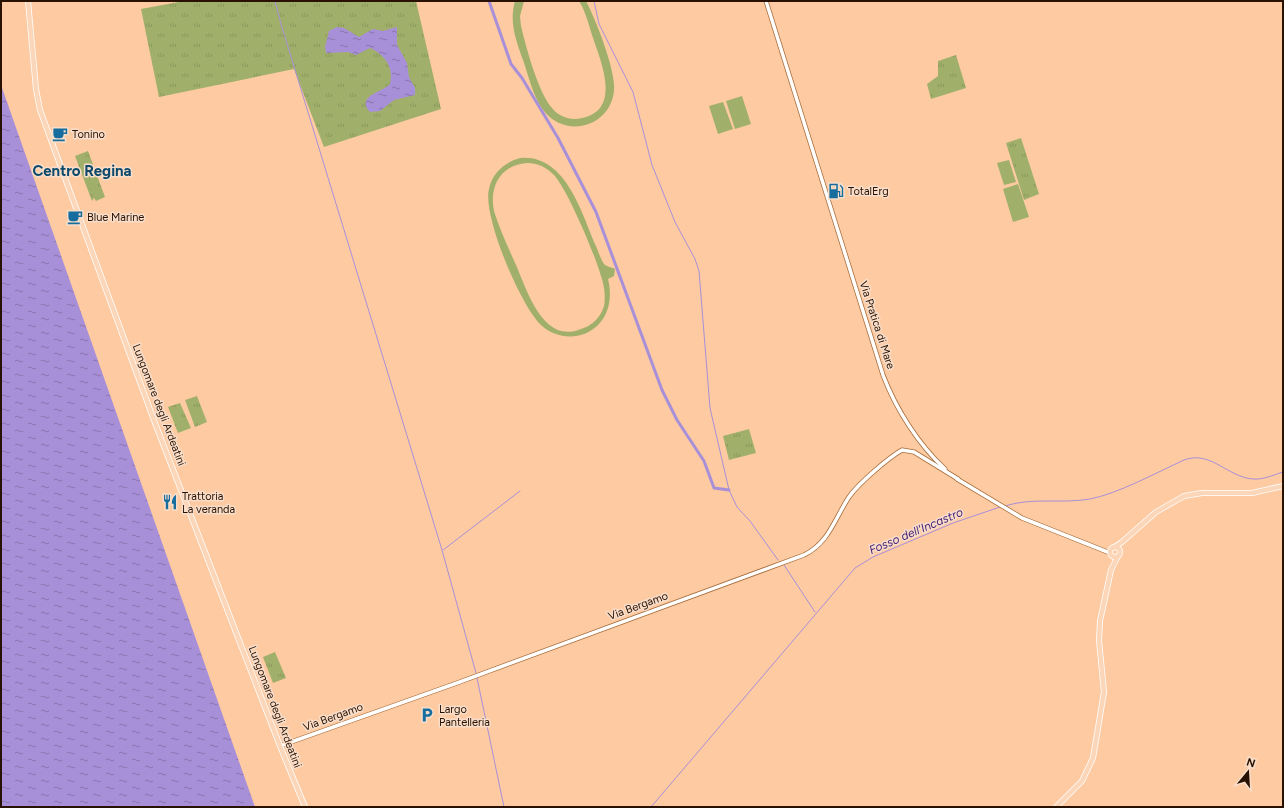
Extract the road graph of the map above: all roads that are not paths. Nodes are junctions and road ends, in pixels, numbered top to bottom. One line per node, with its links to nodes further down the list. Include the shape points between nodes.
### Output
1 (28, 1): 9 (main road, Lungomare degli Ardeatini, via 40,110 155,423)
2 (766, 1): 3 (street, Via Pratica di Mare, via 886,383 920,441 938,463)
3 (958, 479): 6 (street, Via Pratica di Mare, via 1028,521); 9 (street, Via Bergamo, via 914,452 902,450 857,488 829,533 820,544 806,554)
4 (1283, 486): 5 (main road, via 1254,492 1184,496 1153,515)
5 (1122, 542): 6 (main road); 7 (main road)
6 (1111, 551): 7 (main road); 7 (main road, via 1118,548); 8 (main road)
7 (1119, 553): 8 (main road)
8 (1112, 564): 11 (main road, via 1100,621 1099,640 1104,695 1094,755 1082,781)
9 (280, 746): 10 (main road, Lungomare degli Ardeatini)
10 (305, 807)
11 (1056, 807)

